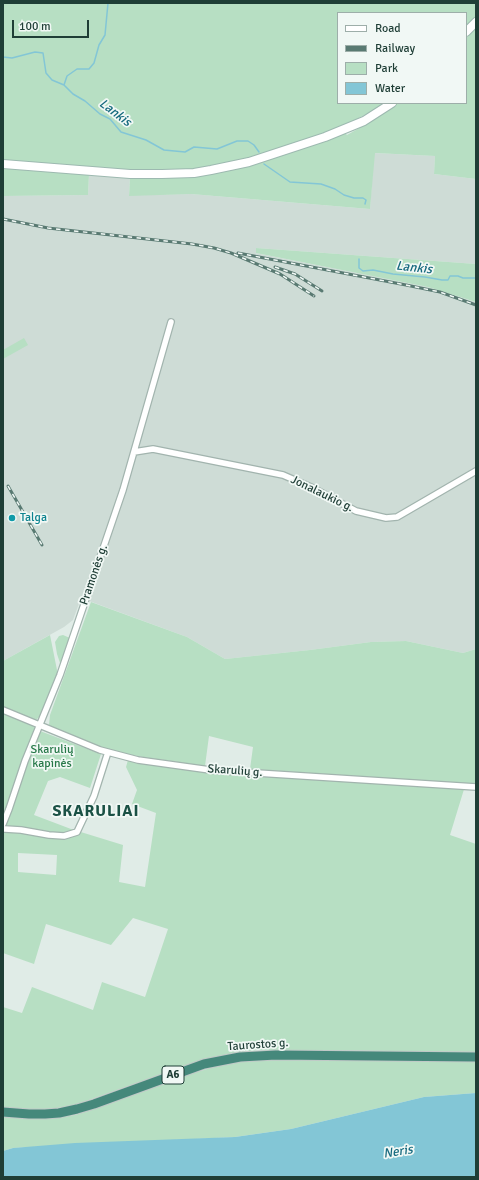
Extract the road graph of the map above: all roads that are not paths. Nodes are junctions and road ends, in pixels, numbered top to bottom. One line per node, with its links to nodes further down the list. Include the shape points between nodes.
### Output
1 (476, 22): 2 (main road)
2 (467, 31)
3 (390, 104): 4 (main road, via 364,121 325,137 249,162 194,173 130,174)
4 (3, 164)
5 (171, 322): 6 (street, Pramonės g.)
6 (134, 452): 7 (street, Jonalaukio g., via 153,449 283,475 356,511 386,518 397,517); 9 (street, Pramonės g., via 53,696)
7 (476, 471)
8 (3, 710): 9 (street, Skarulių g.)
9 (39, 726): 10 (street, Skarulių g.); 12 (street, Pramonės g.)
10 (108, 752): 11 (street, Skarulių g., via 138,760 210,770); 13 (street, via 94,796 77,832 64,836)
11 (476, 787)
12 (3, 824)
13 (3, 829)
14 (476, 1057): 15 (highway, Taurostos g. / A6, via 253,1055 204,1064 77,1109 45,1114)
15 (3, 1112)

